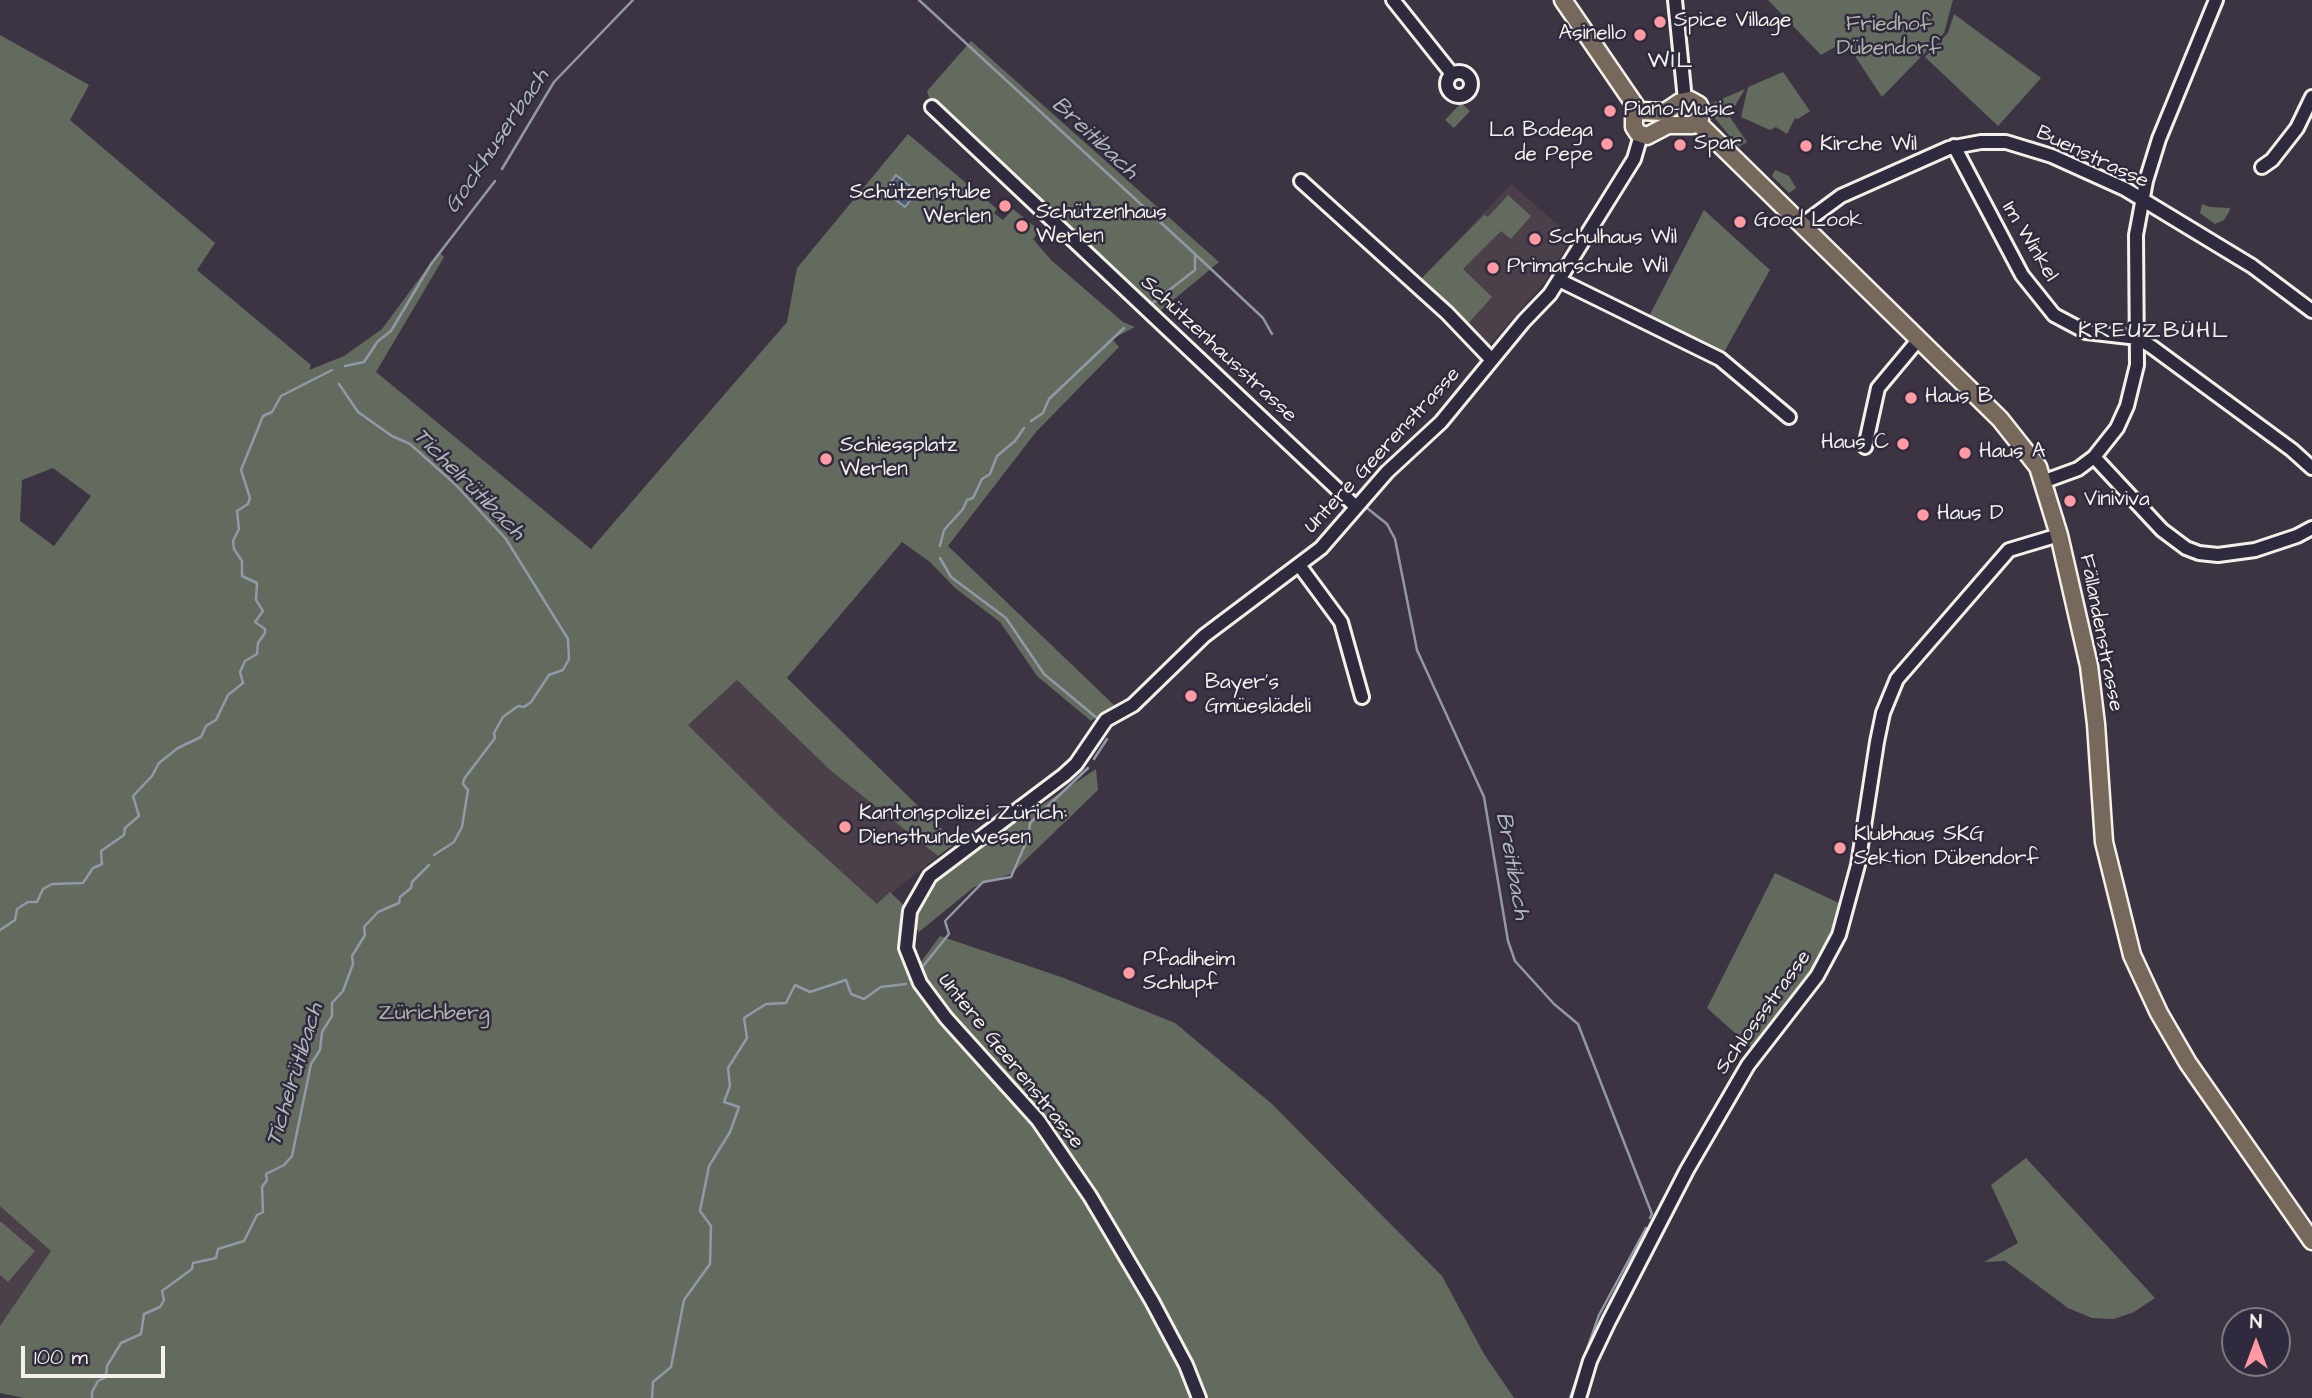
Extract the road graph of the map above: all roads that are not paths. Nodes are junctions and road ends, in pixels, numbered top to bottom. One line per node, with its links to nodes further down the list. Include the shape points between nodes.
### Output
1 (1393, 0): 5 (street)
2 (1563, 0): 9 (main road)
3 (1675, 0): 7 (street)
4 (2216, 0): 15 (street, via 2159,139)
5 (1452, 74)
6 (2312, 96): 13 (street, via 2297,128)
7 (1685, 100): 9 (main road, via 1665,112); 10 (main road, Fällandenstrasse, via 1699,105)
8 (932, 107): 27 (street, Schützenhausstrasse)
9 (1639, 111): 11 (main road, via 1633,123)
10 (1697, 122): 11 (main road, via 1668,125); 16 (main road, Fällandenstrasse)
11 (1641, 135): 17 (street, Untere Geerenstrasse, via 1634,159)
12 (1954, 146): 15 (street, Buenstrasse, via 1995,142 2027,147); 16 (street, Buenstrasse, via 1840,196); 19 (street, Im Winkel, via 2022,275 2054,315 2086,332)
13 (2262, 167)
14 (1301, 181): 21 (street, Untere Geerenstrasse)
15 (2142, 200): 18 (street, Buenstrasse, via 2252,265); 19 (street, via 2136,235)
16 (1803, 224): 20 (main road, Fällandenstrasse)
17 (1559, 280): 21 (street, Untere Geerenstrasse); 22 (street, via 1720,359)
18 (2312, 311)
19 (2137, 338): 24 (street, via 2136,373 2127,406 2117,428); 25 (street)
20 (1919, 339): 23 (street, via 1878,388); 26 (main road, Fällandenstrasse, via 2017,437)
21 (1491, 359): 27 (street, Untere Geerenstrasse, via 1448,415)
22 (1789, 417)
23 (1865, 447)
24 (2094, 457): 26 (street, via 2078,469); 28 (street, via 2162,530 2199,553 2255,550)
25 (2312, 468)
26 (2045, 481): 29 (main road, Fällandenstrasse)
27 (1355, 506): 30 (street, Untere Geerenstrasse, via 1321,548)
28 (2312, 528)
29 (2059, 534): 32 (main road, Fällandenstrasse, via 2094,696 2104,842 2132,955 2188,1062); 34 (street, Schlossstrasse, via 2009,550 1897,679 1877,742 1858,864 1839,935 1817,976 1748,1065 1687,1170 1590,1361)
30 (1299, 565): 31 (street, via 1340,622); 33 (street, Untere Geerenstrasse, via 1204,636 1133,705 1106,720 1064,775 930,876 907,919 908,954 920,983 1038,1120 1090,1196 1163,1322)
31 (1362, 697)
32 (2312, 1241)
33 (1199, 1398)
34 (1579, 1398)

